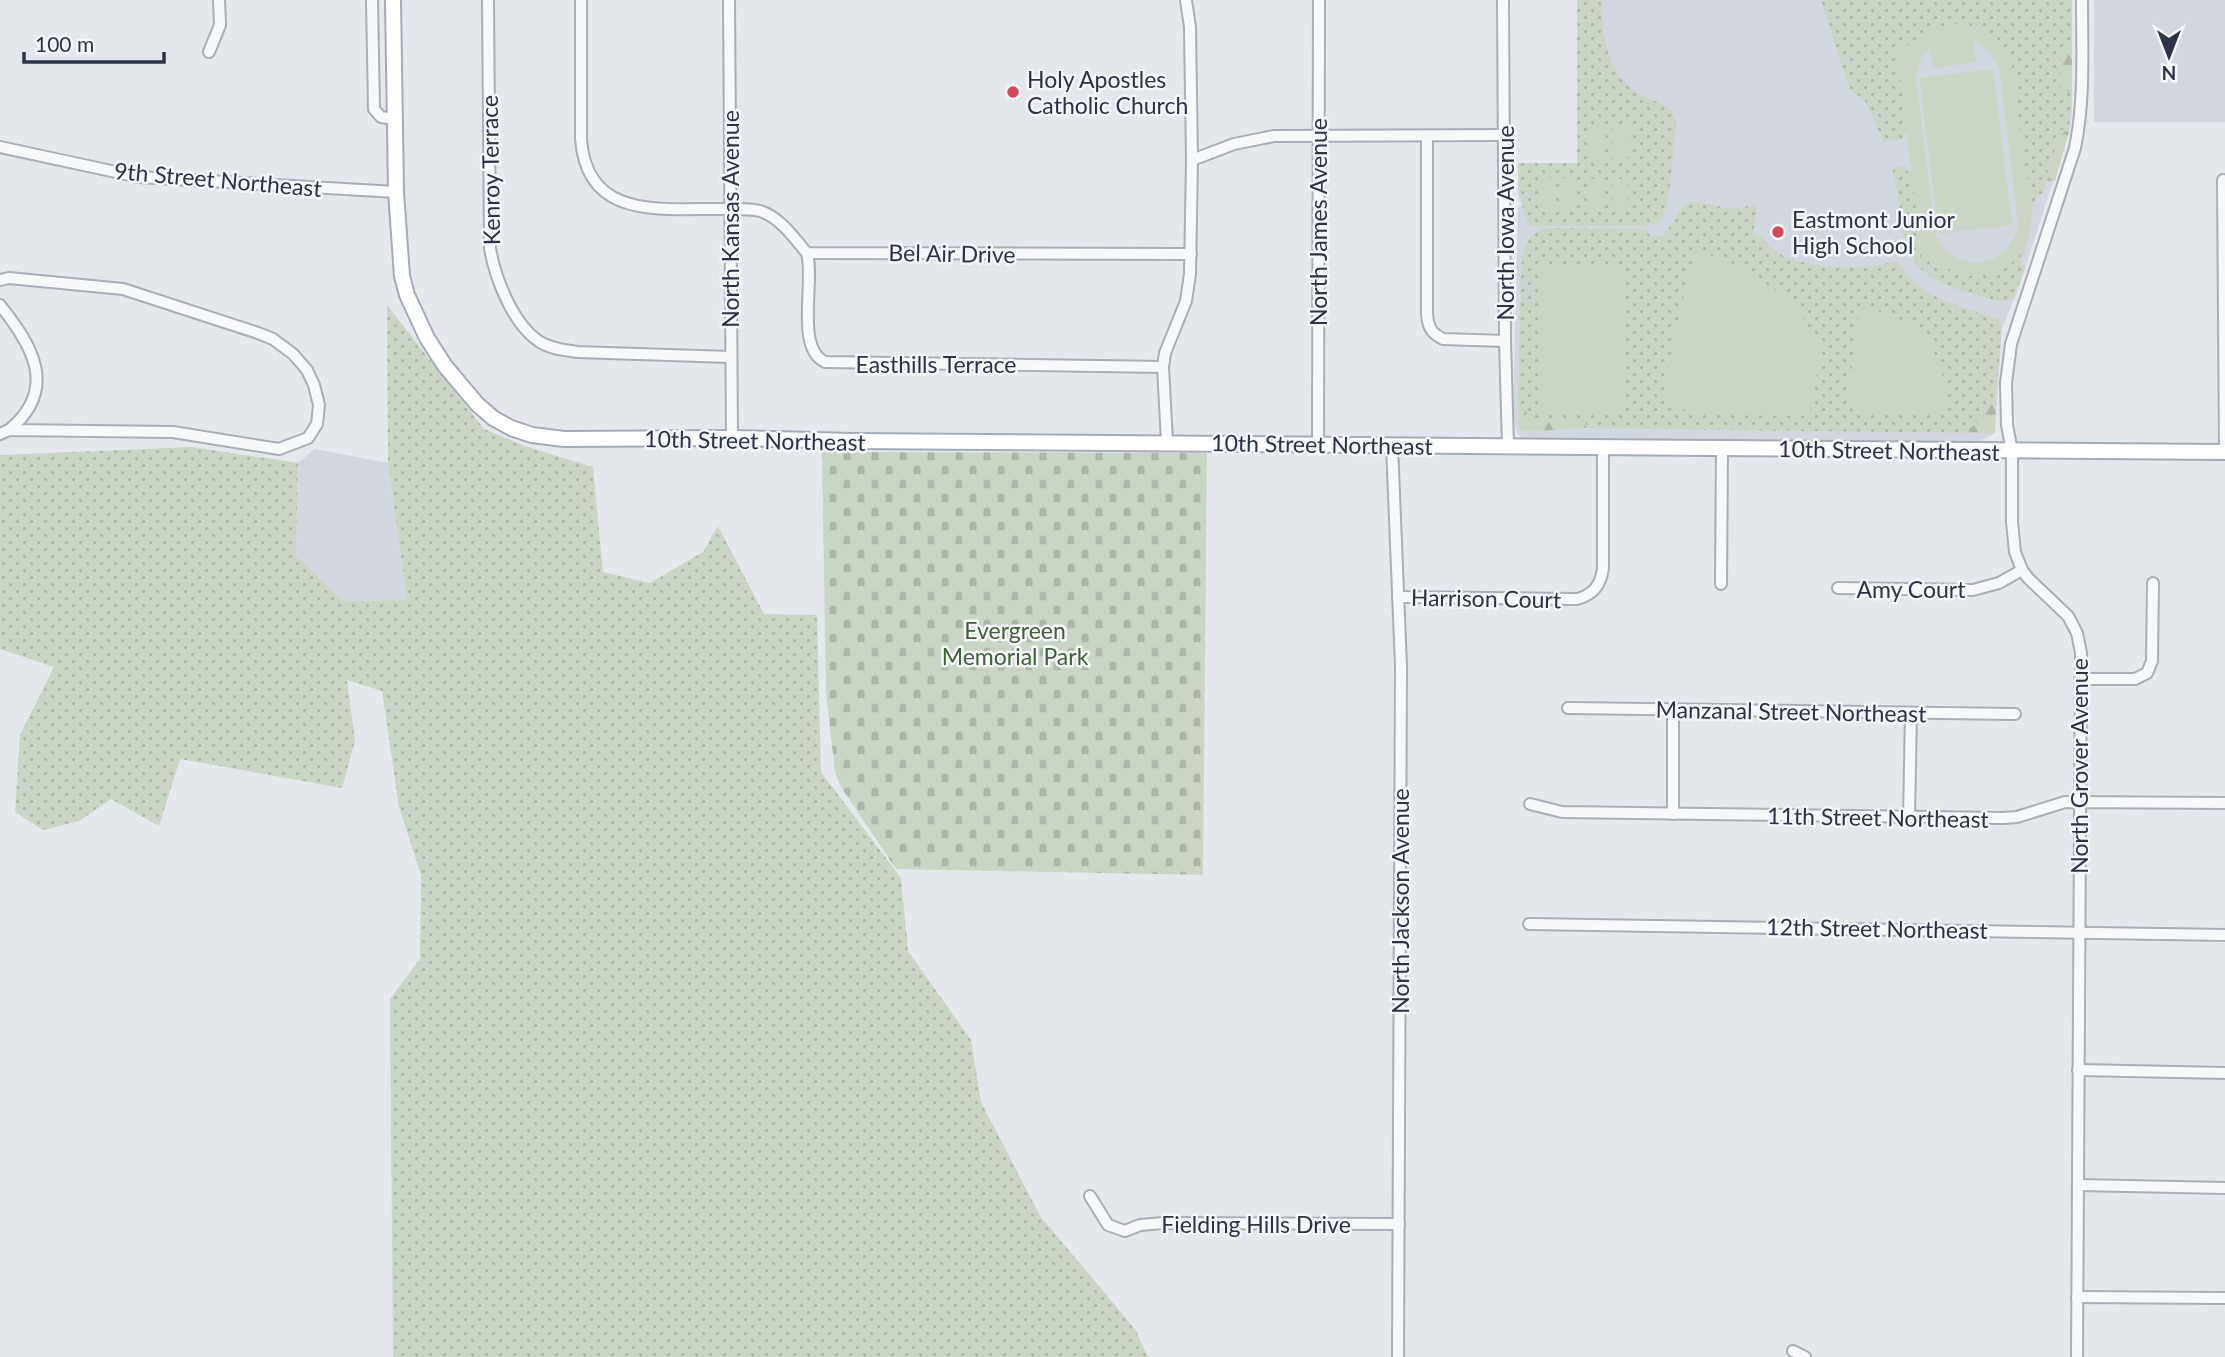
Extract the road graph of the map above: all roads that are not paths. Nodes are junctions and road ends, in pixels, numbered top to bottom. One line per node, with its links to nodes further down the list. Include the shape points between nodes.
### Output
1 (219, 0): 11 (street, via 220,26)
2 (372, 0): 12 (street, via 374,109 381,117)
3 (393, 0): 12 (main road, 10th Street Northeast)
4 (488, 0): 28 (street, Kenroy Terrace, via 489,248 514,312 540,342 555,349)
5 (581, 0): 20 (street, via 581,139 583,162 594,182 630,206)
6 (729, 0): 20 (street, North Kansas Avenue)
7 (1186, 0): 17 (street)
8 (1319, 0): 13 (street, North James Avenue)
9 (1503, 0): 14 (street, North Iowa Avenue)
10 (2082, 0): 38 (street, North Grover Avenue, via 2083,97 2076,148 2011,344 2006,383)
11 (209, 52)
12 (396, 119): 19 (main road, 10th Street Northeast)
13 (1318, 134): 15 (street); 17 (street, via 1253,139); 33 (street, North James Avenue)
14 (1504, 135): 15 (street); 27 (street, North Iowa Avenue)
15 (1427, 136): 27 (street, via 1429,327 1443,339)
16 (0, 147): 19 (street, 9th Street Northeast, via 139,177)
17 (1192, 160): 23 (street)
18 (2223, 180): 21 (street)
19 (396, 192): 31 (main road, 10th Street Northeast, via 399,257 407,295 445,366 493,418 532,435 564,439)
20 (730, 209): 22 (street, via 771,216); 28 (street, North Kansas Avenue)
21 (2224, 214): 26 (street)
22 (807, 253): 23 (street, Bel Air Drive); 29 (street, Easthills Terrace, via 808,340 814,355 825,362)
23 (1191, 254): 29 (street, via 1188,294)
24 (0, 280): 30 (street, via 123,289 273,339 307,370 319,405 317,424 308,438 279,449 173,432)
25 (0, 305): 30 (street, via 29,344 37,379 30,404 18,423)
26 (2225, 313): 39 (street)
27 (1505, 341): 35 (street, North Iowa Avenue)
28 (730, 356): 31 (street, North Kansas Avenue)
29 (1163, 367): 32 (street)
30 (4, 432)
31 (732, 438): 32 (main road, 10th Street Northeast)
32 (1167, 443): 33 (main road, 10th Street Northeast)
33 (1318, 445): 34 (main road, 10th Street Northeast)
34 (1392, 445): 35 (main road, 10th Street Northeast); 44 (street, North Jackson Avenue)
35 (1508, 446): 36 (main road, 10th Street Northeast)
36 (1603, 447): 37 (main road, 10th Street Northeast); 44 (street, Harrison Court, via 1603,568 1593,592 1577,599)
37 (1722, 448): 38 (main road, 10th Street Northeast); 41 (street)
38 (2012, 451): 39 (main road, 10th Street Northeast); 40 (street, North Grover Avenue, via 2013,537)
39 (2225, 452)
40 (2022, 570): 43 (street, Amy Court, via 1973,590); 45 (street, North Grover Avenue, via 2073,623 2080,644)
41 (1721, 583)
42 (2153, 583): 45 (street, via 2152,661 2147,673 2134,679)
43 (1838, 588)
44 (1398, 597): 63 (street, North Jackson Avenue)
45 (2080, 679): 50 (street, North Grover Avenue)
46 (1568, 708): 47 (street, Manzanal Street Northeast)
47 (1673, 710): 48 (street, Manzanal Street Northeast); 53 (street)
48 (1911, 713): 49 (street, Manzanal Street Northeast); 54 (street)
49 (2015, 714)
50 (2079, 801): 51 (street, 11th Street Northeast); 54 (street, 11th Street Northeast, via 2017,817); 56 (street, North Grover Avenue)
51 (2225, 803)
52 (1530, 804): 53 (street, 11th Street Northeast, via 1562,812)
53 (1673, 814): 54 (street, 11th Street Northeast)
54 (1909, 817)
55 (1529, 924): 56 (street, 12th Street Northeast)
56 (2078, 933): 57 (street, 12th Street Northeast); 58 (street, North Grover Avenue)
57 (2225, 935)
58 (2078, 1070): 59 (street); 60 (street, North Grover Avenue)
59 (2225, 1073)
60 (2078, 1185): 61 (street); 64 (street, North Grover Avenue)
61 (2225, 1188)
62 (1090, 1196): 63 (street, Fielding Hills Drive, via 1108,1225 1125,1231 1163,1223)
63 (1399, 1224): 67 (street, North Jackson Avenue)
64 (2077, 1297): 65 (street); 69 (street, North Grover Avenue)
65 (2225, 1298)
66 (1793, 1351): 68 (street)
67 (1398, 1357)
68 (1805, 1357)
69 (2077, 1357)

